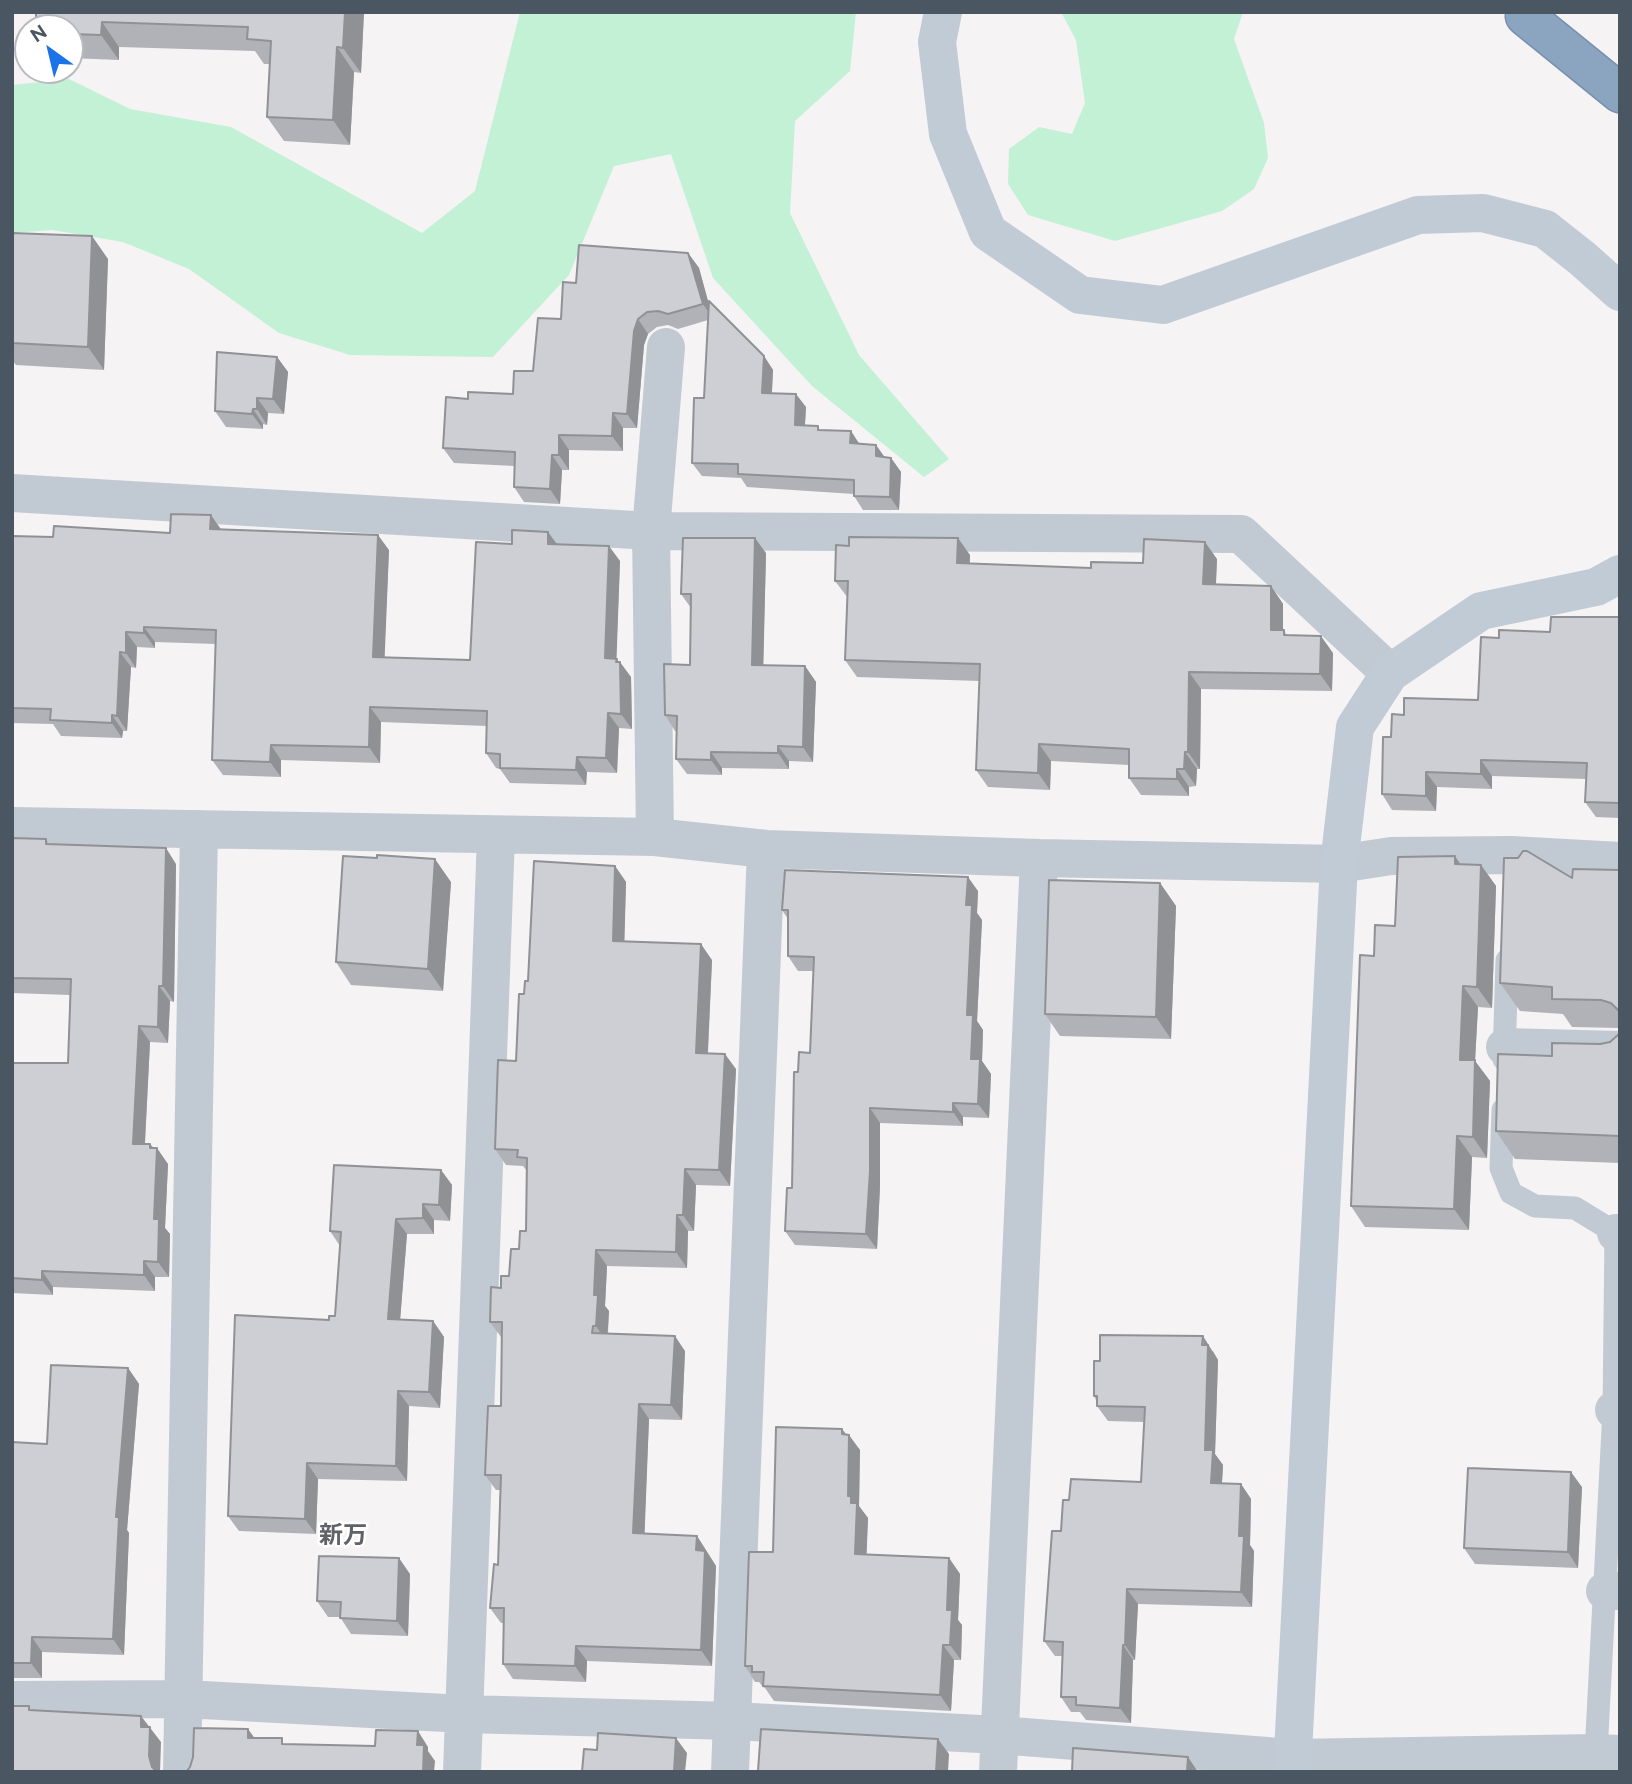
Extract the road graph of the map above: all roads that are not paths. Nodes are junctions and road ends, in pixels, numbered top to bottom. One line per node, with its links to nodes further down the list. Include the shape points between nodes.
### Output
1 (943, 12): 5 (street, via 937,42 948,134 988,232 1080,295 1163,305 1418,215 1483,213 1545,229)
2 (1522, 14): 3 (highway); 4 (highway)
3 (1620, 75)
4 (1620, 93)
5 (1620, 292)
6 (666, 347): 8 (street)
7 (12, 493): 8 (street)
8 (651, 531): 10 (street, via 1241,534); 14 (street)
9 (1620, 574): 10 (street, via 1597,587 1481,611)
10 (1390, 673): 18 (street, via 1354,727)
11 (12, 826): 12 (street)
12 (199, 829): 13 (street); 25 (street)
13 (496, 835): 14 (street); 27 (street)
14 (654, 837): 15 (street)
15 (766, 849): 16 (street); 28 (street)
16 (1039, 858): 18 (street); 29 (street)
17 (1620, 861): 18 (street, via 1510,869 1391,856)
18 (1339, 864): 31 (street)
19 (1508, 937): 20 (lane)
20 (1504, 1047): 21 (street); 22 (lane, via 1501,1168 1511,1193 1535,1206 1575,1208)
21 (1620, 1050)
22 (1618, 1233): 23 (lane)
23 (1617, 1410): 24 (lane)
24 (1612, 1591): 30 (lane)
25 (184, 1699): 26 (street); 27 (street); 32 (street)
26 (12, 1700)
27 (464, 1714): 28 (street); 33 (street)
28 (733, 1721): 29 (street); 34 (street)
29 (998, 1753): 31 (street)
30 (1608, 1753): 31 (street)
31 (1292, 1765)
32 (182, 1772)
33 (462, 1772)
34 (730, 1772)

